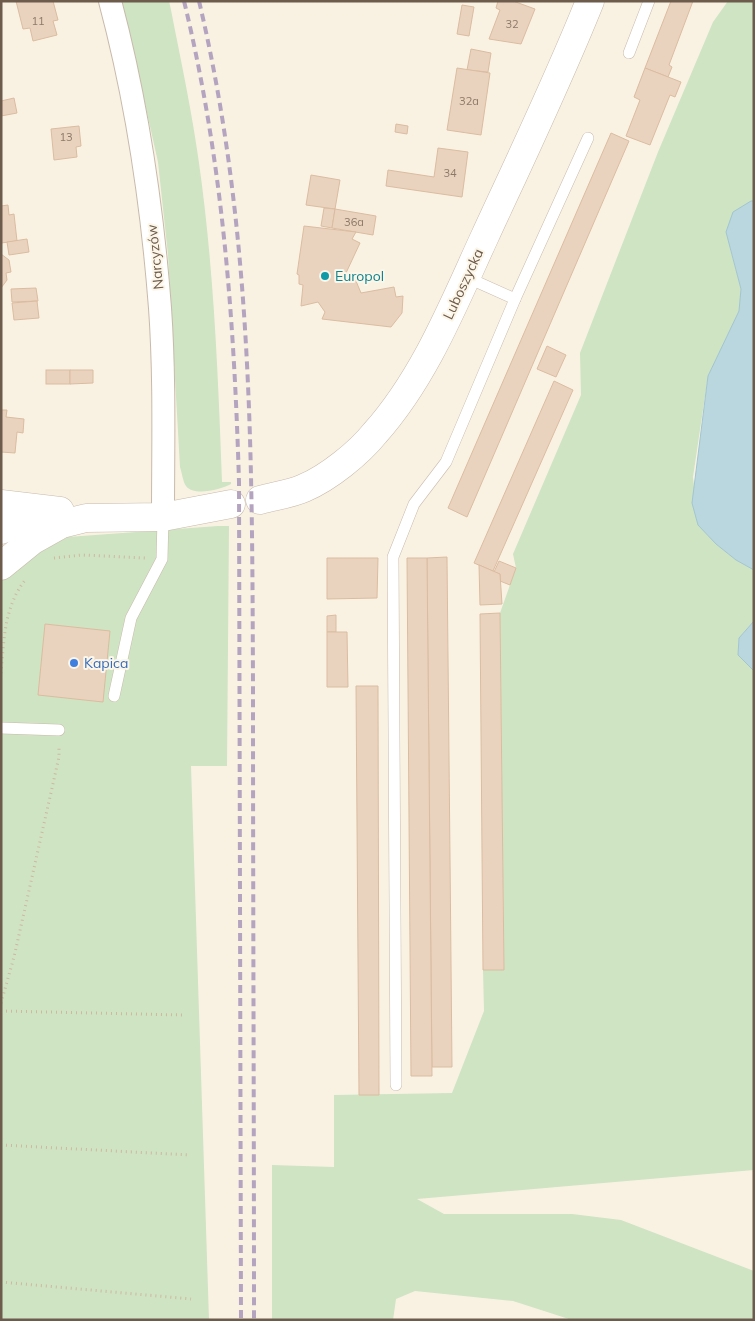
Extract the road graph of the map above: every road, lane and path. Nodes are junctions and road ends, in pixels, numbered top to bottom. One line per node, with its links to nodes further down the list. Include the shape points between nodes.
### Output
1 (110, 1): 11 (street, Narcyzów, via 135,106 151,220 162,346)
2 (590, 1): 6 (street, Luboszycka)
3 (649, 1): 4 (lane)
4 (629, 53)
5 (588, 138): 7 (lane)
6 (466, 277): 7 (lane); 8 (street, Luboszycka, via 401,400 375,434 326,476 303,489)
7 (515, 300): 25 (lane, via 446,462 414,504 393,557)
8 (260, 500)
9 (1, 504): 12 (street, via 50,509)
10 (231, 504): 11 (street)
11 (163, 517): 12 (street); 15 (lane)
12 (74, 520): 13 (street); 16 (street, via 33,540)
13 (1, 530)
14 (52, 558): 15 (path, via 82,555)
15 (162, 559): 19 (lane, via 130,618)
16 (1, 566)
17 (30, 574): 18 (path, via 10,606)
18 (1, 673)
19 (114, 696)
20 (1, 728): 21 (lane)
21 (58, 730): 22 (path, via 59,757)
22 (1, 1003)
23 (1, 1011): 24 (path)
24 (182, 1015)
25 (396, 1085)
26 (1, 1146): 27 (path)
27 (190, 1155)
28 (1, 1282): 29 (path)
29 (191, 1299)

